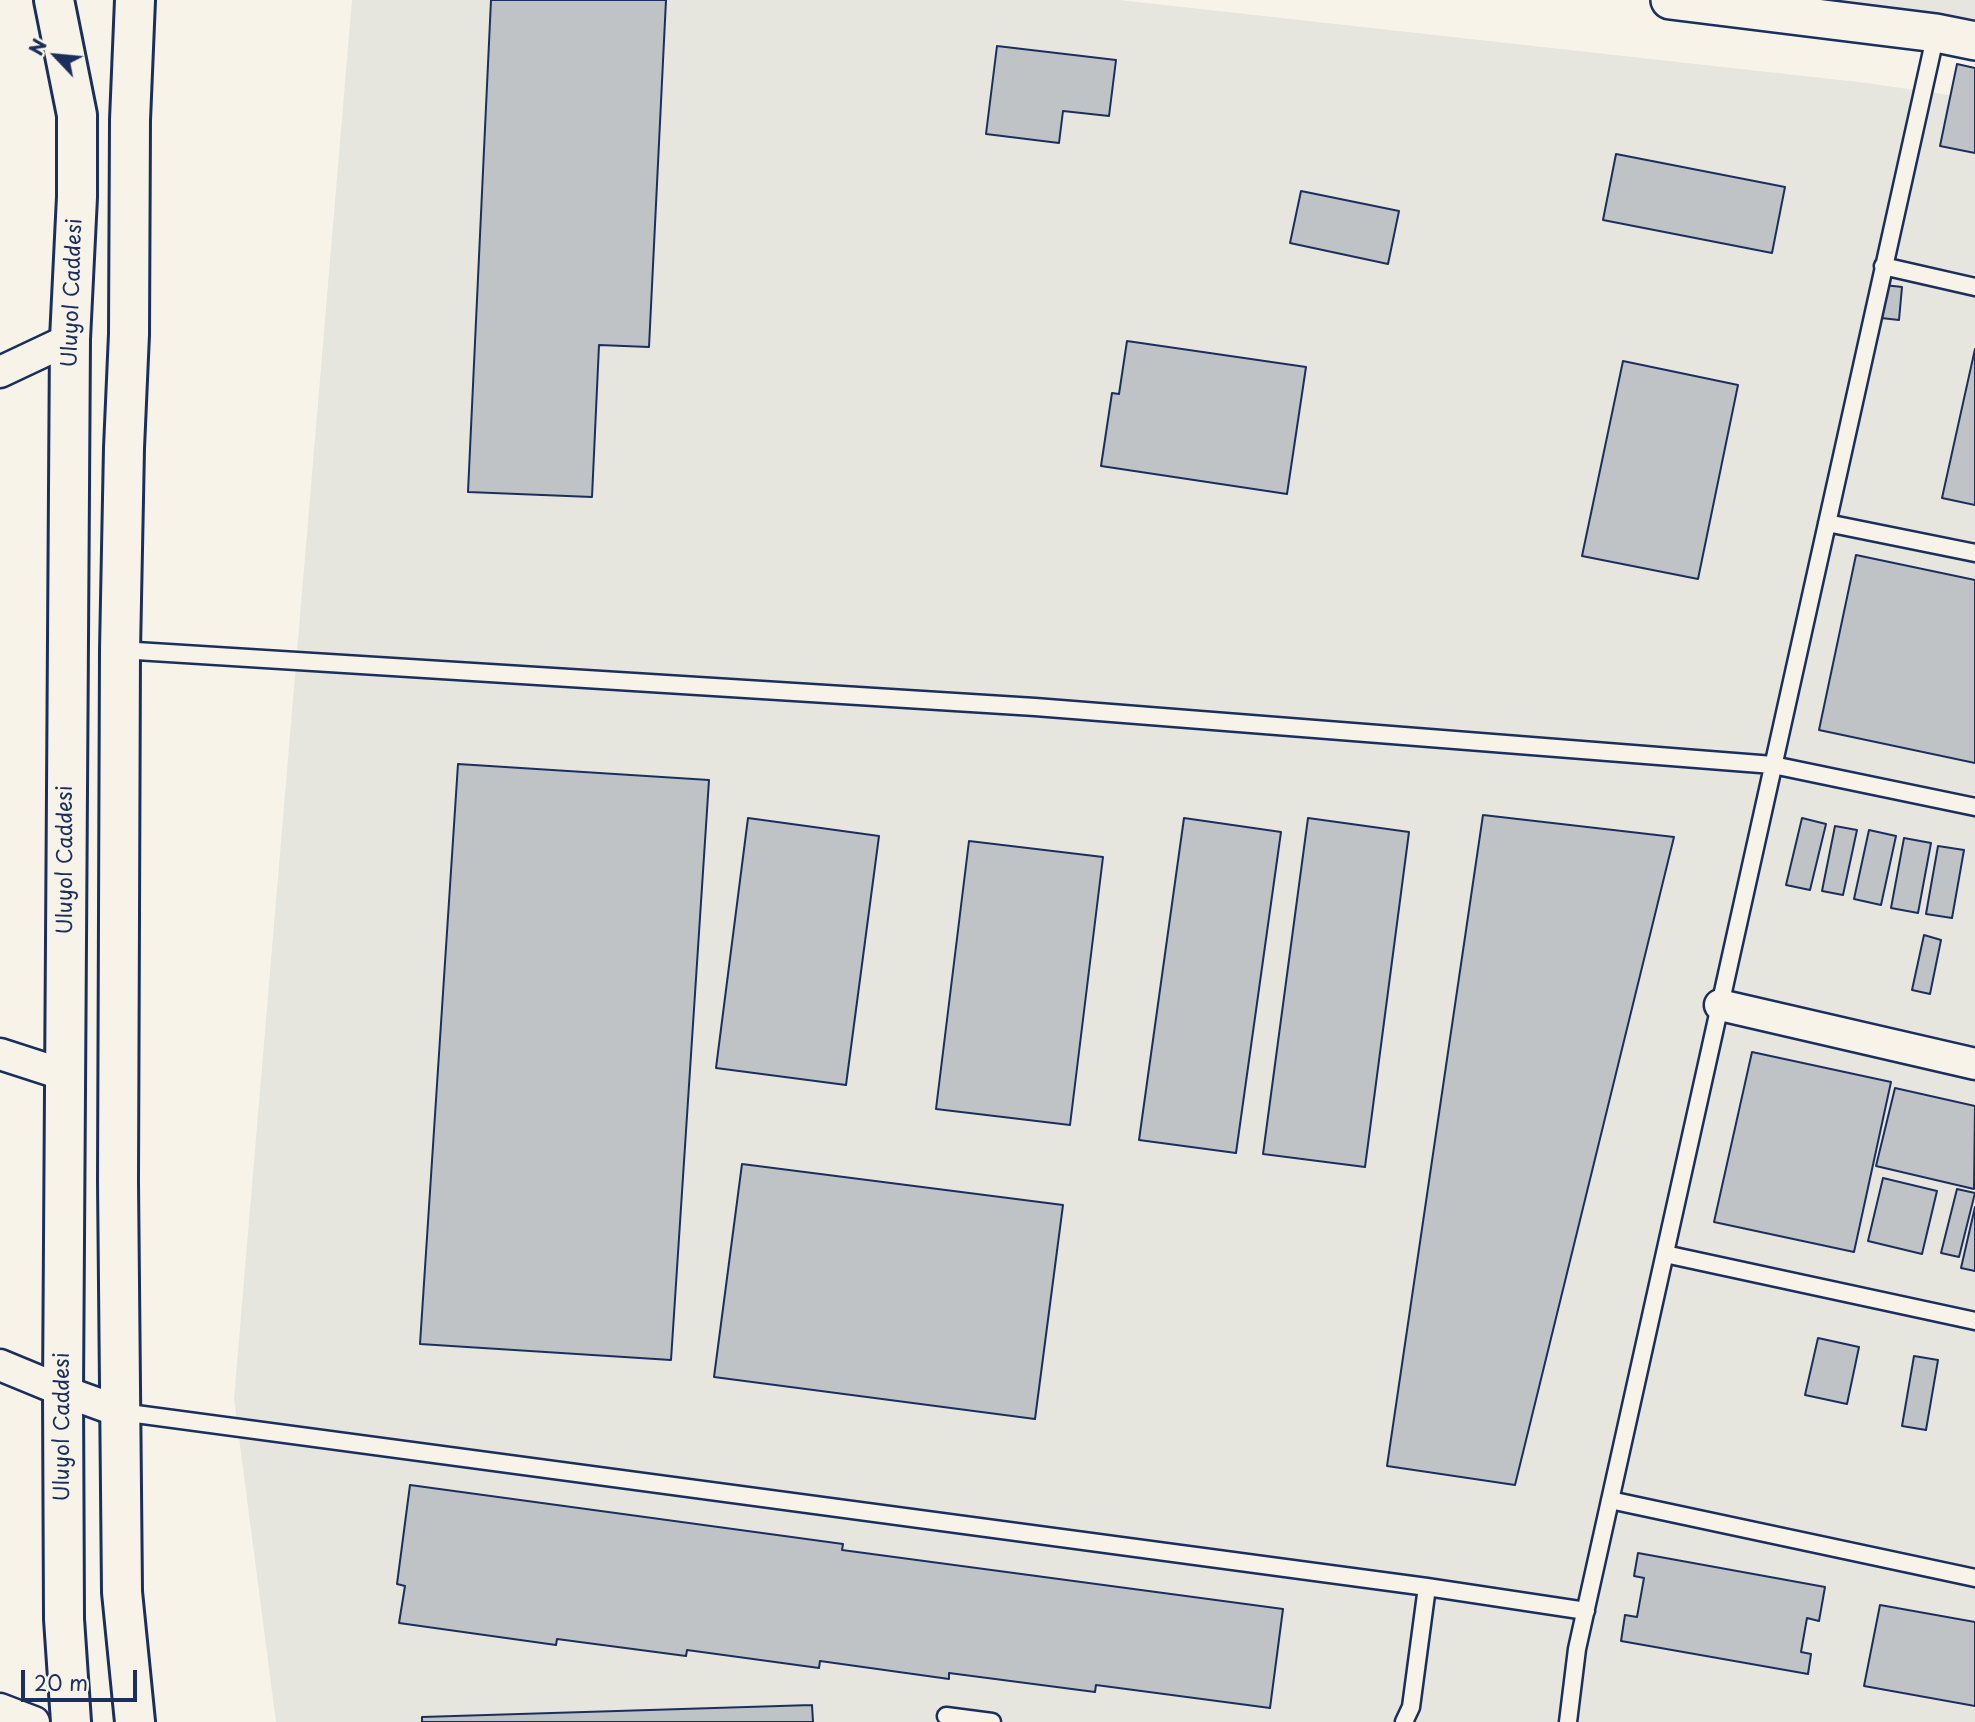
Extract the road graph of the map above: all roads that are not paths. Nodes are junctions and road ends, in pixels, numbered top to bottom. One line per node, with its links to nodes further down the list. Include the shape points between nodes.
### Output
1 (54, 0): 8 (main road, Uluyol Caddesi, via 77,115)
2 (135, 0): 12 (main road)
3 (1670, 0): 4 (street)
4 (1936, 33): 5 (street); 6 (lane)
5 (1975, 41)
6 (1884, 266): 7 (lane); 10 (lane)
7 (1975, 287)
8 (69, 339): 9 (street); 18 (main road, Uluyol Caddesi)
9 (0, 372)
10 (1827, 523): 11 (lane); 13 (lane)
11 (1975, 553)
12 (120, 650): 13 (lane, via 1035,707); 23 (main road)
13 (1773, 765): 14 (lane); 15 (lane)
14 (1975, 807)
15 (1720, 1005): 17 (street); 19 (lane)
16 (0, 1054): 18 (street)
17 (1975, 1064)
18 (65, 1075): 22 (main road, Uluyol Caddesi)
19 (1665, 1254): 20 (lane); 24 (lane)
20 (1975, 1321)
21 (0, 1365): 22 (street)
22 (63, 1391): 23 (street); 31 (main road, Uluyol Caddesi, via 64,1619)
23 (121, 1412): 26 (lane); 32 (main road, via 122,1592)
24 (1610, 1500): 25 (lane); 27 (lane)
25 (1975, 1578)
26 (1427, 1587): 27 (lane); 34 (lane, via 1411,1707)
27 (1586, 1611): 35 (lane)
28 (0, 1709): 30 (street)
29 (946, 1716): 33 (lane)
30 (34, 1722)
31 (71, 1722)
32 (135, 1722)
33 (992, 1722)
34 (1404, 1722)
35 (1568, 1722)

